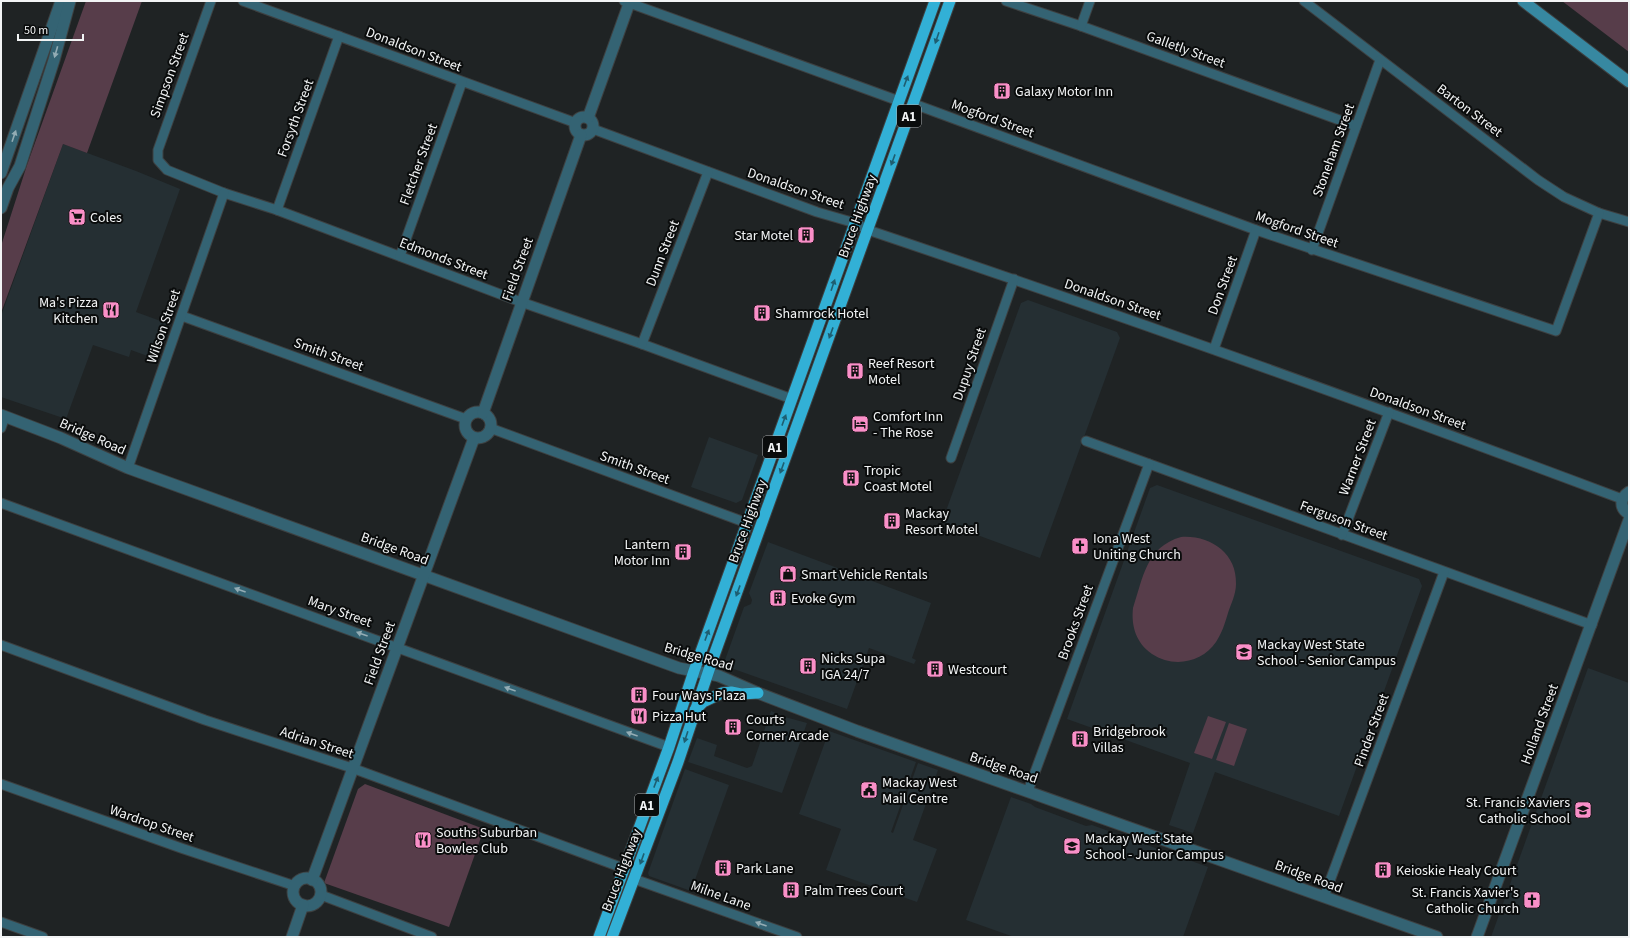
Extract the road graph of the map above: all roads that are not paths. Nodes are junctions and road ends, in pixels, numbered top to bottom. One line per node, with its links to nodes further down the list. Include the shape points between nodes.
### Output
1 (61, 1): 26 (street, one-way to 1)
2 (70, 1): 28 (street, one-way to 28, via 20,166)
3 (211, 1): 24 (street, Simpson Street, via 161,140)
4 (243, 1): 13 (street, Donaldson Street)
5 (935, 1): 17 (highway, Bruce Highway / A1, one-way to 5)
6 (950, 1): 18 (highway, Bruce Highway / A1, one-way to 18)
7 (1006, 1): 12 (street, Galletly Street)
8 (1090, 1): 12 (street)
9 (1304, 1): 14 (street, Barton Street)
10 (1523, 1): 16 (main road)
11 (628, 2): 17 (street); 19 (street)
12 (1081, 26): 21 (street, Galletly Street)
13 (340, 36): 15 (street, Donaldson Street); 29 (street, Forsyth Street)
14 (1380, 60): 21 (street, Stoneham Street); 30 (street, Barton Street, via 1538,180 1564,197)
15 (462, 82): 20 (street, Donaldson Street); 36 (street, Fletcher Street)
16 (1629, 82)
17 (899, 102): 32 (highway, Bruce Highway / A1)
18 (914, 104): 33 (highway, Bruce Highway / A1, one-way to 33); 34 (street, Mogford Street)
19 (588, 118): 20 (street, via 581,118); 22 (street, via 593,124)
20 (576, 123): 23 (street, via 576,130)
21 (1356, 126): 35 (street, Stoneham Street)
22 (593, 129): 23 (street, via 589,134); 25 (street, Donaldson Street)
23 (581, 135): 38 (street, Field Street)
24 (158, 160): 27 (street, Edmonds Street, via 167,170)
25 (708, 172): 32 (street, Donaldson Street, via 817,212); 40 (street, Dunn Street)
26 (1, 173)
27 (224, 193): 29 (street, Edmonds Street); 39 (street, Wilson Street)
28 (1, 208)
29 (277, 210): 36 (street, Edmonds Street)
30 (1599, 213): 31 (street, Barton Street); 35 (street, Mogford Street, via 1556,331)
31 (1629, 222)
32 (855, 223): 33 (street, Donaldson Street); 42 (highway, Bruce Highway / A1, one-way to 32)
33 (868, 230): 37 (street, Donaldson Street); 66 (highway, Bruce Highway / A1, one-way to 66)
34 (1256, 230): 35 (street, Mogford Street); 41 (street, Don Street)
35 (1312, 250)
36 (400, 256): 38 (street, Edmonds Street)
37 (1014, 279): 41 (street, Donaldson Street); 51 (street, Dupuy Street)
38 (521, 302): 40 (street, Edmonds Street); 44 (street, Field Street)
39 (182, 316): 46 (street, Smith Street); 53 (street, Wilson Street)
40 (642, 344): 42 (street, Edmonds Street)
41 (1214, 349): 43 (street, Donaldson Street)
42 (792, 399): 58 (highway, Bruce Highway / A1, one-way to 42)
43 (1389, 412): 54 (street, Donaldson Street); 59 (street, Warner Street)
44 (483, 413): 46 (street, via 473,413); 48 (street, via 489,420)
45 (3, 415): 47 (street); 53 (street, Bridge Road)
46 (466, 419): 49 (street, via 465,430)
47 (1, 428)
48 (490, 428): 49 (street, via 483,437); 58 (street, Smith Street)
49 (474, 438): 61 (street, Field Street)
50 (1086, 441): 52 (street, Ferguson Street)
51 (951, 458)
52 (1148, 464): 59 (street, Ferguson Street); 72 (street, Brooks Street)
53 (128, 468): 61 (street, Bridge Road)
54 (1626, 496): 56 (street, via 1622,508)
55 (1, 503): 64 (street, Mary Street, one-way to 55)
56 (1629, 514)
57 (1629, 520): 62 (street, Holland Street)
58 (747, 523): 65 (highway, Bruce Highway / A1, one-way to 58)
59 (1342, 535): 60 (street, Ferguson Street)
60 (1444, 572): 62 (street, Ferguson Street); 78 (street, Pinder Street)
61 (423, 574): 64 (street, Field Street); 65 (street, Bridge Road, via 679,668)
62 (1592, 625): 88 (street, Holland Street)
63 (1, 645): 70 (street, Adrian Street, via 205,720)
64 (397, 647): 69 (street, Mary Street, one-way to 64); 70 (street, Field Street)
65 (694, 671): 66 (street, Bridge Road); 69 (highway, Bruce Highway / A1)
66 (708, 674): 67 (street, Bridge Road, via 719,676); 68 (highway, Bruce Highway / A1)
67 (758, 693): 68 (highway, via 722,693 703,702); 72 (street, Bridge Road)
68 (695, 710): 74 (highway, Bruce Highway / A1, one-way to 74)
69 (669, 747): 73 (highway, Bruce Highway / A1, one-way to 69)
70 (352, 768): 73 (street, Adrian Street); 75 (street, Field Street)
71 (1, 784): 76 (street, Wardrop Street)
72 (1028, 791): 78 (street, Bridge Road)
73 (623, 868): 84 (highway, Bruce Highway / A1)
74 (634, 879): 85 (highway, Bruce Highway / A1); 86 (street, Milne Lane, one-way to 74)
75 (312, 880): 76 (street, via 302,879); 77 (street, via 320,886)
76 (295, 886): 79 (street, via 294,897)
77 (321, 895): 79 (street, via 312,905); 83 (street)
78 (1324, 897): 87 (street, Bridge Road)
79 (303, 905): 82 (street)
80 (1, 922): 81 (street)
81 (43, 937)
82 (292, 937)
83 (432, 937)
84 (598, 937)
85 (612, 937)
86 (797, 937)
87 (1436, 937)
88 (1477, 937)

